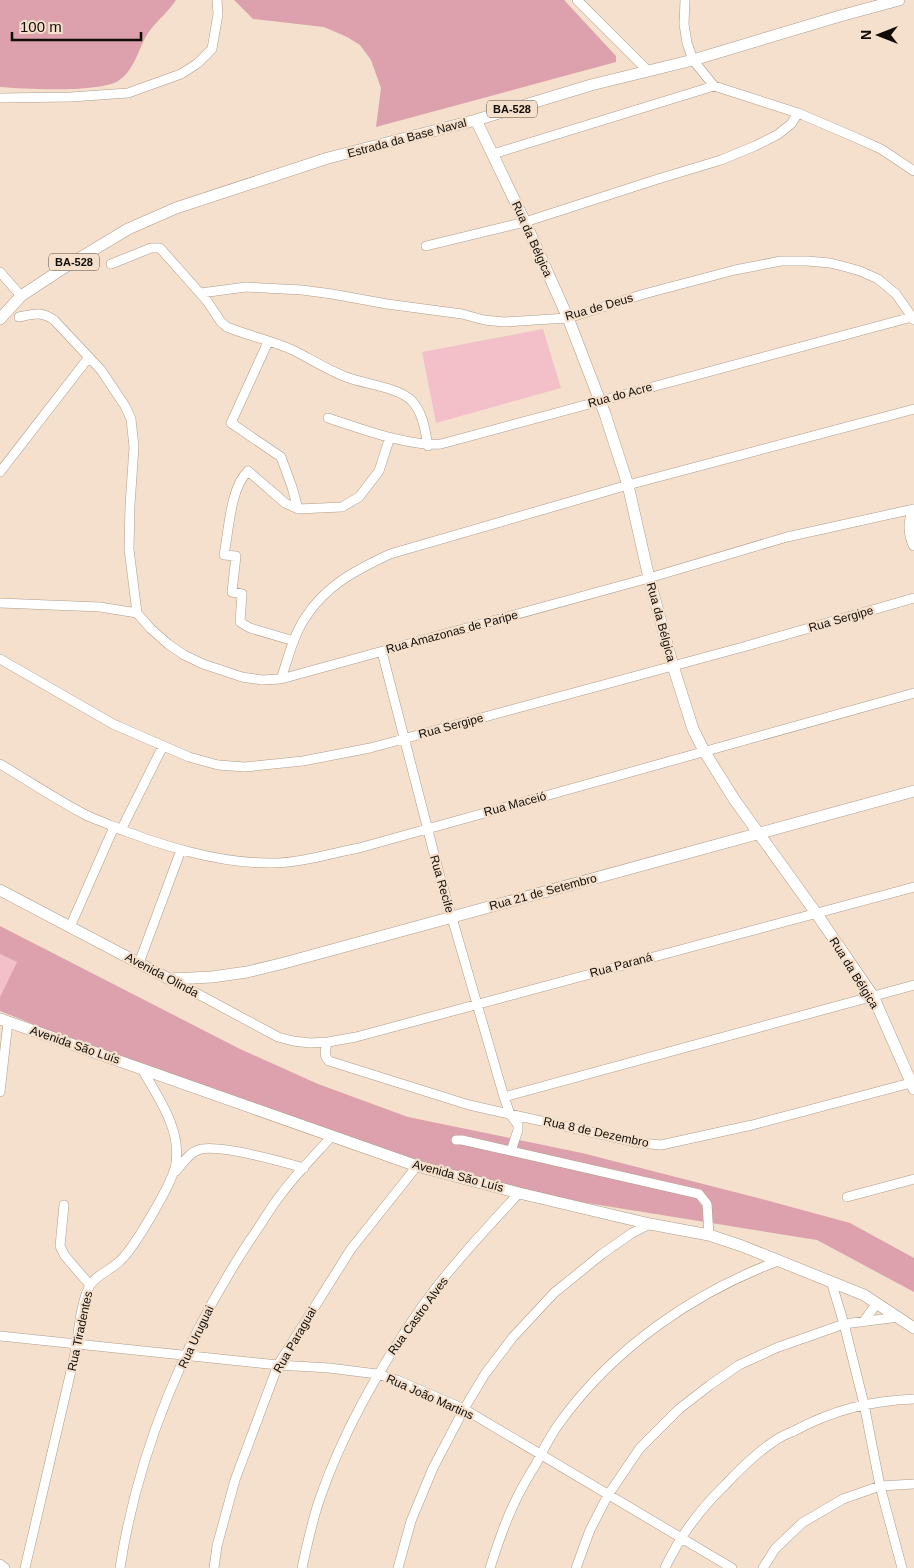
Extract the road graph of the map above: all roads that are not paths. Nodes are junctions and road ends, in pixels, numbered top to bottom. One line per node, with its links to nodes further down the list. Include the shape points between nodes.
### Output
1 (217, 0): 8 (street, via 212,49 198,64 181,74 128,93)
2 (577, 0): 6 (street)
3 (685, 0): 5 (street, via 684,24)
4 (899, 0): 5 (main road, Estrada da Base Naval / BA-528)
5 (693, 60): 6 (main road, Estrada da Base Naval / BA-528); 7 (street)
6 (648, 71): 10 (main road, Estrada da Base Naval / BA-528)
7 (714, 86): 9 (street); 11 (street)
8 (0, 98)
9 (798, 113): 12 (street, via 881,149); 13 (street, via 791,124 777,135 721,160)
10 (476, 120): 11 (main road, Rua da Bélgica); 18 (main road, Estrada da Base Naval / BA-528, via 328,158 176,208 88,253)
11 (493, 154): 13 (main road, Rua da Bélgica)
12 (914, 170)
13 (525, 222): 14 (street); 21 (main road, Rua da Bélgica)
14 (426, 246)
15 (110, 264): 17 (street, via 157,247)
16 (0, 272): 18 (street)
17 (201, 293): 21 (street, Rua de Deus, via 246,287 283,289 462,314 491,321); 24 (street, via 227,327)
18 (17, 300): 19 (main road); 23 (main road, BA-528)
19 (0, 307)
20 (19, 317): 25 (street, via 45,314)
21 (568, 318): 22 (street, Rua de Deus, via 735,270 790,261 830,263 878,279 896,294); 26 (main road, Rua da Bélgica)
22 (913, 318): 26 (street, Rua do Acre)
23 (0, 320)
24 (268, 342): 30 (street, via 294,351 346,378 407,397 420,412); 33 (street, via 231,423 280,457)
25 (89, 357): 31 (street); 39 (street, via 125,406 132,426 134,447 129,549)
26 (600, 401): 30 (street, Rua do Acre); 32 (main road, Rua da Bélgica)
27 (914, 409): 32 (street)
28 (328, 418): 29 (street, Rua do Acre)
29 (390, 437): 30 (street, Rua do Acre); 33 (street, via 379,471 358,497 342,507)
30 (428, 446)
31 (0, 472)
32 (628, 485): 36 (main road, Rua da Bélgica); 40 (street, via 390,554 338,582 319,599 304,618)
33 (298, 508): 40 (street, via 285,503 248,471 242,477 234,498 224,554 236,556 232,592 242,594 240,622)
34 (914, 510): 35 (main road, via 909,520); 36 (street, Rua Amazonas de Paripe, via 787,537)
35 (914, 545)
36 (649, 578): 41 (street, Rua Amazonas de Paripe); 43 (main road, Rua da Bélgica)
37 (914, 598): 43 (street, Rua Sergipe)
38 (0, 602): 39 (street, via 100,607)
39 (137, 613): 44 (street, Rua Amazonas de Paripe, via 168,644 203,664 242,677)
40 (294, 641): 44 (street)
41 (382, 652): 44 (street, Rua Amazonas de Paripe); 46 (street, Rua Recife)
42 (0, 659): 47 (street, Rua Sergipe, via 113,724)
43 (673, 666): 46 (street, Rua Sergipe); 48 (main road, Rua da Bélgica, via 693,729)
44 (280, 679)
45 (914, 693): 48 (street, Rua Maceió)
46 (405, 738): 47 (street, Rua Sergipe, via 341,754 245,767 218,765); 52 (street, Rua Recife)
47 (163, 746): 51 (street)
48 (704, 751): 52 (street, Rua Maceió); 53 (main road, Rua da Bélgica)
49 (0, 764): 51 (street, Rua Maceió, via 82,813)
50 (914, 791): 53 (main road, Rua 21 de Setembro)
51 (117, 828): 54 (street, Rua Maceió); 59 (street)
52 (427, 828): 54 (street, Rua Maceió, via 358,848 273,863); 58 (street, Rua Recife)
53 (759, 834): 57 (main road, Rua da Bélgica); 58 (main road, Rua 21 de Setembro)
54 (181, 850): 60 (street)
55 (914, 887): 57 (street, Rua Paraná)
56 (0, 890): 59 (main road, Avenida Olinda)
57 (816, 912): 63 (main road, Rua da Bélgica); 64 (street, Rua Paraná)
58 (452, 917): 61 (main road, Rua 21 de Setembro, via 248,972); 64 (street, Rua Recife)
59 (70, 927): 60 (main road, Avenida Olinda)
60 (139, 963): 61 (main road, Avenida Olinda)
61 (169, 979): 66 (street, Avenida Olinda, via 278,1037 310,1043)
62 (914, 985): 63 (street)
63 (873, 996): 69 (main road, Rua da Bélgica); 71 (street)
64 (476, 1004): 66 (street, Rua Paraná, via 409,1024); 71 (street, Rua Recife)
65 (4, 1021): 67 (street); 68 (main road, Avenida São Luís)
66 (328, 1042): 72 (street, Rua 8 de Dezembro, via 325,1054 330,1061 469,1105)
67 (3, 1045): 70 (street)
68 (142, 1069): 73 (main road, Avenida São Luís); 78 (street, Rua Tiradentes, via 173,1126 177,1142)
69 (913, 1084): 72 (street, Rua 8 de Dezembro, via 752,1125 661,1144 640,1143)
70 (0, 1092)
71 (504, 1096): 72 (street, Rua Recife)
72 (510, 1114): 75 (street, Rua Recife, via 518,1124)
73 (332, 1136): 76 (main road, Avenida São Luís); 77 (street, Rua Uruguai)
74 (456, 1140): 75 (street)
75 (511, 1151): 84 (street, via 698,1194 707,1204)
76 (417, 1166): 80 (main road, Avenida São Luís); 96 (street, Rua Paraguai, via 351,1249)
77 (304, 1168): 78 (street, via 255,1155 205,1148 196,1150); 95 (street, Rua Uruguai, via 281,1193 242,1252 207,1311)
78 (173, 1174): 87 (street, Rua Tiradentes, via 125,1256)
79 (914, 1179): 81 (street)
80 (519, 1193): 83 (main road, Avenida São Luís); 97 (street, Rua Castro Alves, via 424,1304)
81 (847, 1197)
82 (64, 1205): 87 (street, via 60,1246)
83 (650, 1224): 84 (main road, Avenida São Luís); 100 (street, via 602,1254 554,1293 513,1336)
84 (709, 1235): 85 (main road, Avenida São Luís)
85 (778, 1261): 86 (main road, Avenida São Luís); 101 (street, via 714,1290 656,1325 591,1384 560,1422)
86 (831, 1281): 88 (main road, Avenida São Luís); 91 (street)
87 (90, 1285): 94 (street, Rua Tiradentes, via 85,1296)
88 (877, 1303): 89 (main road, Avenida São Luís); 90 (street)
89 (899, 1317): 90 (street); 92 (main road, Avenida São Luís)
90 (864, 1321): 91 (street)
91 (844, 1324): 99 (street); 104 (street, via 776,1348 739,1365 710,1384 640,1448)
92 (914, 1328)
93 (0, 1336): 94 (street, Rua João Martins)
94 (77, 1345): 95 (street, Rua João Martins); 108 (street, Rua Tiradentes)
95 (186, 1356): 96 (street, Rua João Martins); 109 (street, Rua Uruguai, via 151,1440 133,1501)
96 (278, 1365): 97 (street, Rua João Martins); 110 (street, Rua Paraguai, via 235,1480)
97 (377, 1374): 100 (street, Rua João Martins); 111 (street, Rua Castro Alves, via 320,1499)
98 (914, 1399): 99 (street)
99 (864, 1404): 103 (street); 105 (street, via 816,1419 774,1441 719,1491 696,1516)
100 (464, 1409): 101 (street, Rua João Martins); 112 (street, via 429,1477 411,1521)
101 (540, 1455): 104 (street, Rua João Martins); 113 (street, via 514,1504)
102 (914, 1484): 103 (street)
103 (880, 1486): 117 (street, via 844,1499 802,1523 775,1549); 118 (street)
104 (608, 1495): 105 (street, Rua João Martins); 114 (street)
105 (682, 1538): 115 (street); 116 (street, Rua João Martins)
106 (0, 1564): 107 (street)
107 (6, 1568)
108 (25, 1568)
109 (120, 1568)
110 (214, 1568)
111 (302, 1568)
112 (398, 1568)
113 (490, 1568)
114 (576, 1568)
115 (665, 1568)
116 (732, 1568)
117 (762, 1568)
118 (902, 1568)

